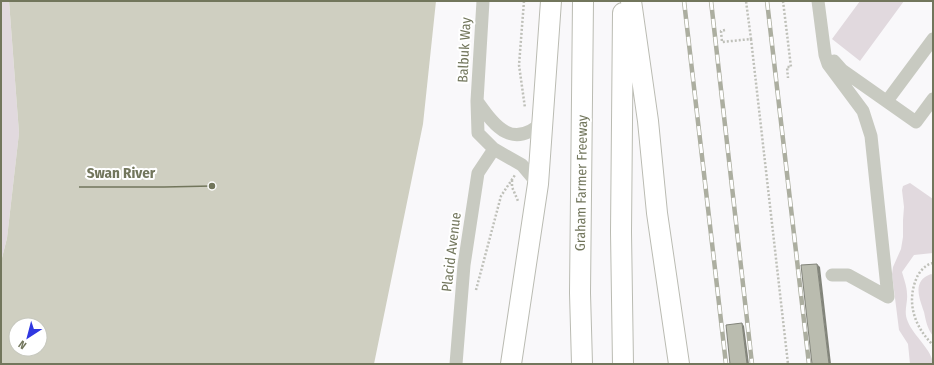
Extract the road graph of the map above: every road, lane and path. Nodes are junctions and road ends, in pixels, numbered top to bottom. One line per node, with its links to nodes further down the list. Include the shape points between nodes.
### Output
1 (483, 1): 16 (street, Balbuk Way)
2 (524, 1): 19 (path, via 519,65)
3 (552, 1): 18 (highway)
4 (583, 1): 29 (highway, Graham Farmer Freeway, via 580,293)
5 (623, 1): 30 (highway)
6 (631, 1): 31 (highway, via 648,121 657,213)
7 (746, 1): 12 (path)
8 (783, 1): 14 (path, via 791,67 787,67)
9 (818, 1): 24 (street, via 828,64 864,111 871,136 888,296 848,275)
10 (822, 1): 17 (street, via 831,58 842,70)
11 (725, 30): 12 (path, via 721,31 722,42)
12 (751, 39): 32 (path)
13 (933, 39): 17 (street)
14 (788, 78)
15 (933, 99): 17 (street, via 916,122)
16 (477, 101): 19 (street, Balbuk Way, via 502,132 512,135); 20 (street, Balbuk Way, via 478,133)
17 (887, 101)
18 (544, 121): 19 (street); 22 (highway)
19 (528, 133)
20 (494, 149): 21 (street, Balbuk Way); 27 (street, Placid Avenue, via 478,173 464,265)
21 (522, 165): 22 (street, Balbuk Way); 25 (path, via 501,196)
22 (538, 184): 28 (highway)
23 (933, 263): 26 (path, via 919,273 913,287 911,306 916,320)
24 (832, 275)
25 (475, 296)
26 (933, 345)
27 (456, 364)
28 (511, 364)
29 (582, 364)
30 (623, 364)
31 (679, 364)
32 (788, 364)

